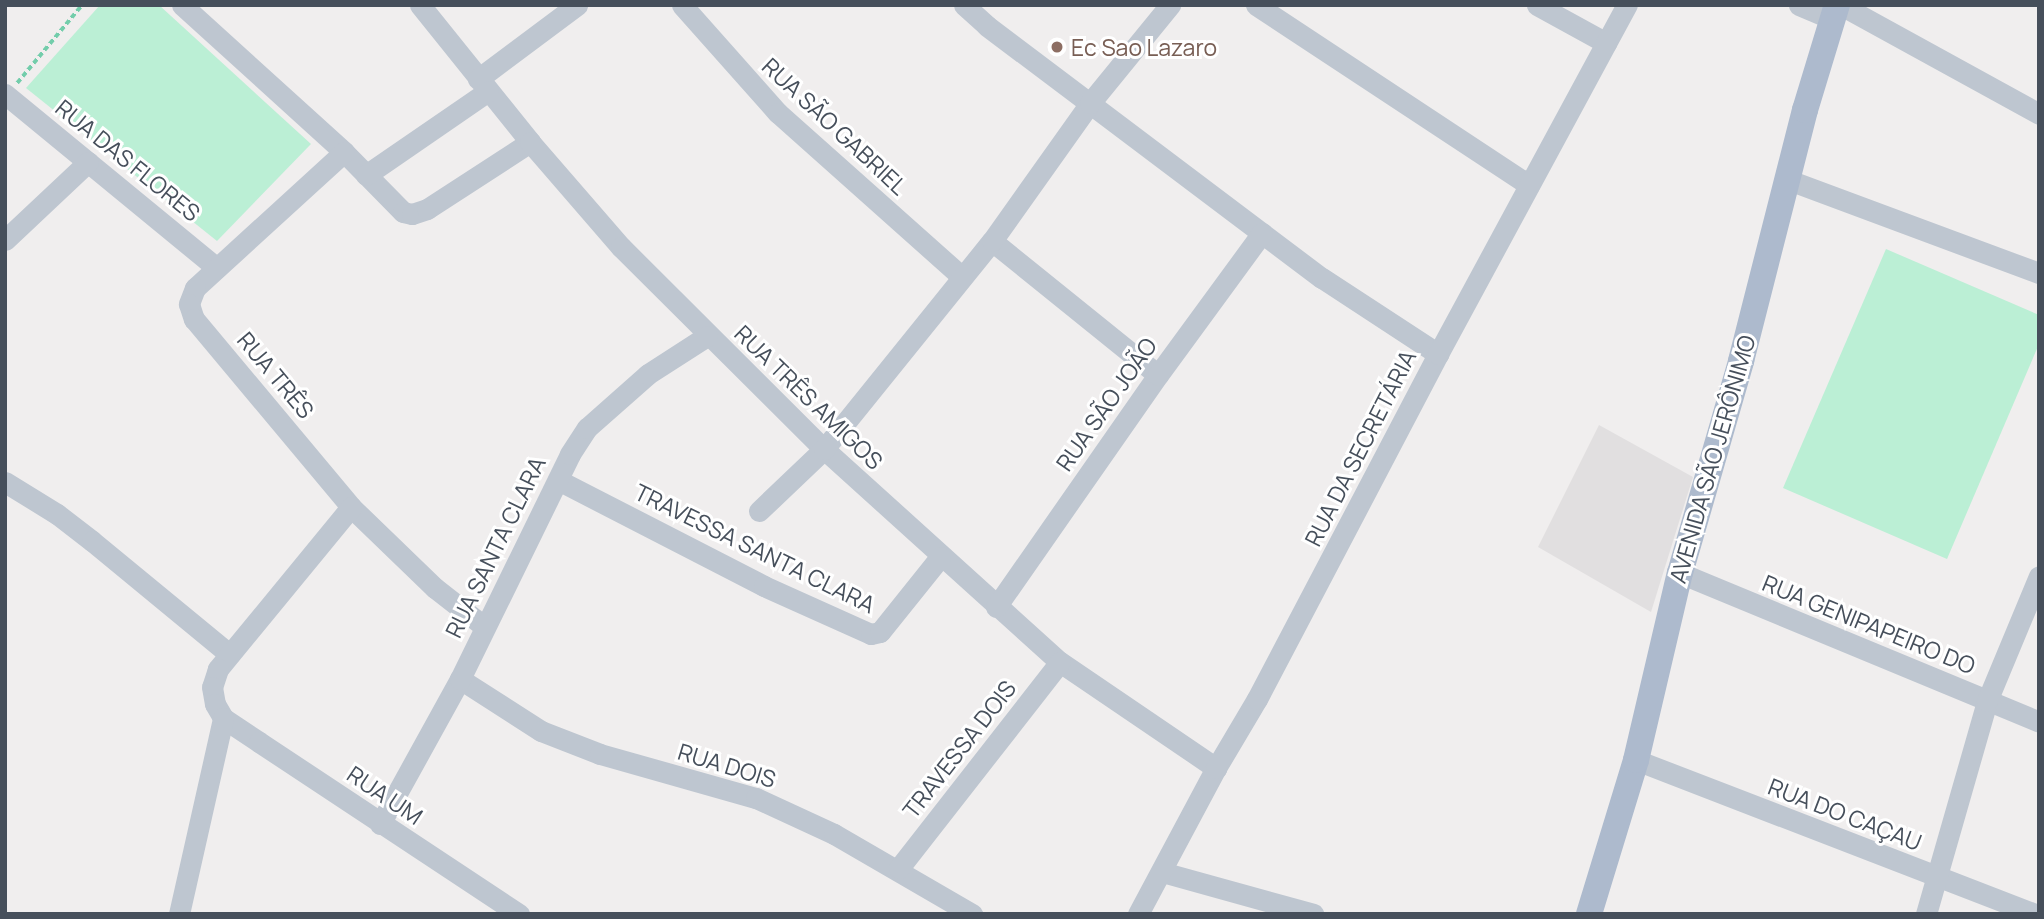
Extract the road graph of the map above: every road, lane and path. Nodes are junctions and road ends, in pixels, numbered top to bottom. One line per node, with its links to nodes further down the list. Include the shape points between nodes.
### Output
1 (82, 5): 15 (path)
2 (420, 5): 14 (street, RUA TRÊS AMIGOS)
3 (577, 5): 14 (street)
4 (682, 5): 29 (street, RUA SÃO GABRIEL, via 778,113)
5 (964, 5): 16 (street)
6 (1170, 5): 16 (street)
7 (1256, 5): 23 (street)
8 (1537, 5): 13 (street)
9 (1627, 5): 13 (street, RUA DA SECRETÁRIA)
10 (1799, 5): 12 (street)
11 (195, 9): 19 (street)
12 (1837, 10): 17 (street); 22 (main road, AVENIDA SÃO JERÔNIMO)
13 (1606, 43): 23 (street, RUA DA SECRETÁRIA)
14 (483, 85): 18 (street, RUA TRÊS AMIGOS); 21 (street)
15 (6, 94): 20 (street, RUA DAS FLORES)
16 (1090, 103): 24 (street); 26 (street)
17 (2039, 114)
18 (530, 142): 21 (street, via 427,209 412,214 403,212); 30 (street, RUA TRÊS AMIGOS, via 621,247)
19 (344, 152): 21 (street); 27 (street, RUA TRÊS)
20 (88, 162): 25 (street); 27 (street, RUA DAS FLORES)
21 (366, 175)
22 (1786, 179): 28 (street); 39 (main road, AVENIDA SÃO JERÔNIMO, via 1741,361)
23 (1529, 186): 31 (street, RUA DA SECRETÁRIA)
24 (1262, 233): 31 (street); 32 (street, RUA SÃO JOÃO)
25 (5, 240)
26 (992, 241): 29 (street); 32 (street)
27 (217, 268): 36 (street, RUA TRÊS, via 195,288 189,304 194,319)
28 (2039, 273)
29 (962, 277): 33 (street)
30 (707, 336): 33 (street, RUA TRÊS AMIGOS); 34 (street, RUA SANTA CLARA, via 648,374 595,420)
31 (1438, 354): 50 (street, RUA DA SECRETÁRIA, via 1257,699)
32 (1158, 376): 41 (street, RUA SÃO JOÃO)
33 (824, 449): 37 (street); 38 (street, RUA TRÊS AMIGOS)
34 (558, 480): 38 (street, TRAVESSA SANTA CLARA, via 764,586 871,634 880,632); 42 (street, RUA SANTA CLARA)
35 (5, 482): 43 (street, via 75,527)
36 (351, 506): 42 (street, RUA TRÊS, via 435,587); 43 (street)
37 (759, 511)
38 (940, 557): 41 (street, RUA TRÊS AMIGOS)
39 (1680, 573): 46 (street, RUA GENIPAPEIRO DO); 49 (main road, AVENIDA SÃO JERÔNIMO)
40 (2039, 576): 46 (street)
41 (996, 607): 44 (street, RUA TRÊS AMIGOS)
42 (485, 627): 45 (street, RUA SANTA CLARA)
43 (229, 654): 47 (street, via 212,687)
44 (1060, 662): 50 (street, RUA TRÊS AMIGOS); 52 (street, TRAVESSA DOIS)
45 (460, 679): 51 (street, RUA SANTA CLARA); 52 (street, RUA DOIS, via 541,731 600,754 756,798)
46 (1987, 701): 48 (street, RUA GENIPAPEIRO DO); 54 (street)
47 (223, 718): 51 (street, RUA UM); 55 (street)
48 (2039, 722)
49 (1636, 760): 54 (street, RUA DO CAÇAU); 60 (main road, AVENIDA SÃO JERÔNIMO)
50 (1216, 768): 53 (street, RUA DA SECRETÁRIA)
51 (380, 824): 56 (street, RUA UM)
52 (899, 868): 57 (street, RUA DOIS)
53 (1162, 872): 58 (street, RUA DA SECRETÁRIA); 59 (street)
54 (1936, 878): 61 (street); 62 (street, RUA DO CAÇAU)
55 (179, 914)
56 (519, 914)
57 (972, 914)
58 (1138, 914)
59 (1313, 914)
60 (1589, 914)
61 (1926, 914)
62 (2036, 914)

